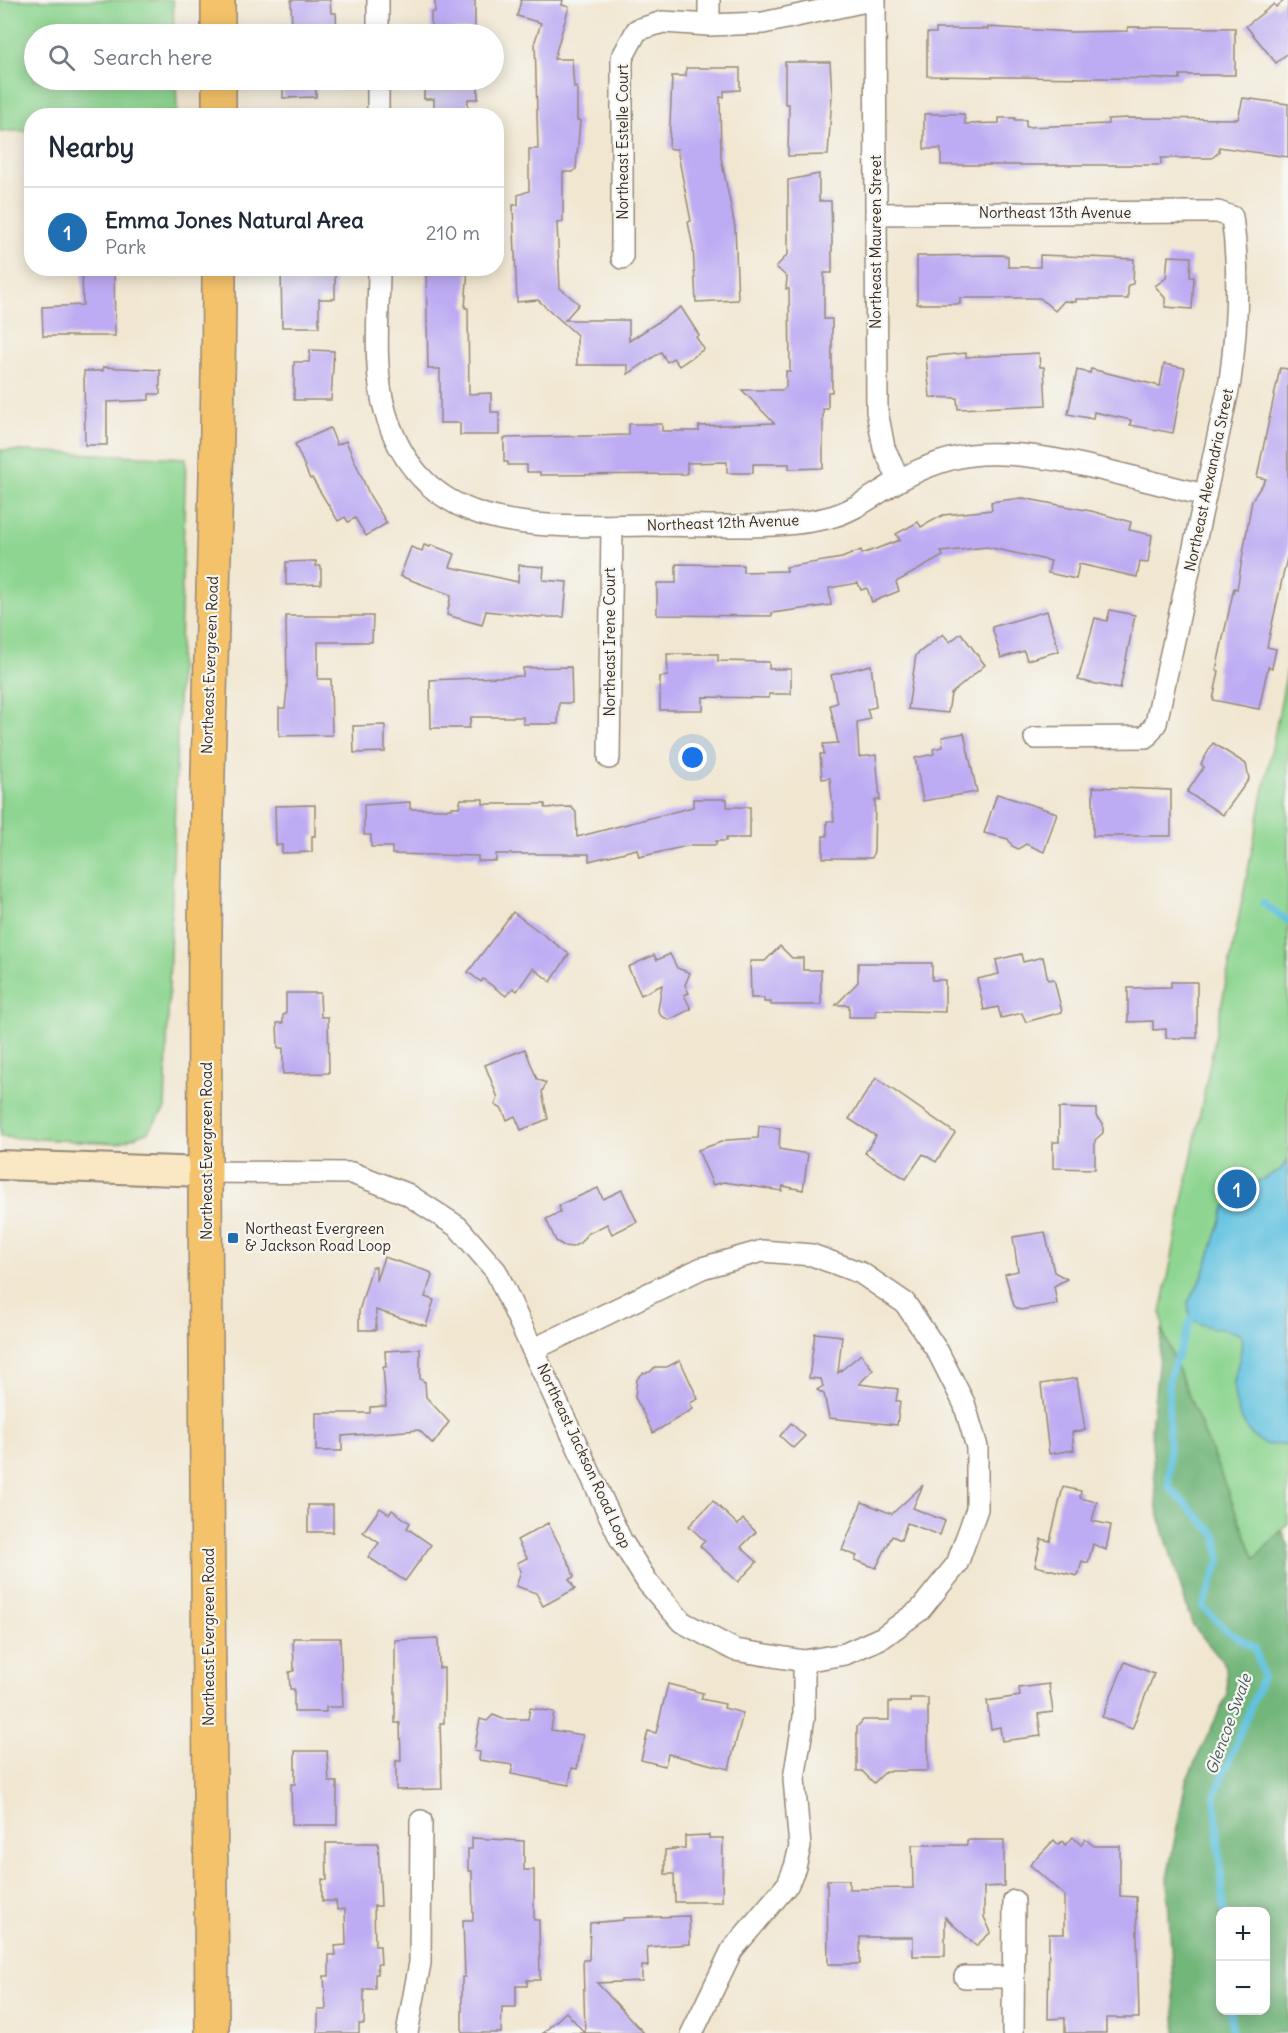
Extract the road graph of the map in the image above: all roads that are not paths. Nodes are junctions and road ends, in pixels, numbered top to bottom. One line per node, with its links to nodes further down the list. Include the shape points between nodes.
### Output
1 (218, 0): 5 (main road)
2 (378, 0): 6 (street)
3 (709, 0): 7 (street)
4 (873, 0): 7 (street, via 763,23); 12 (street, Northeast Maureen Street)
5 (218, 24)
6 (378, 24)
7 (709, 25): 14 (street, Northeast Estelle Court, via 663,22 637,30 622,58)
8 (219, 90): 10 (main road)
9 (378, 90): 11 (street)
10 (219, 108)
11 (378, 108)
12 (876, 214): 13 (street, Northeast 13th Avenue, via 1218,212); 17 (street, Northeast Maureen Street, via 877,411 884,448)
13 (1232, 217): 18 (street, Northeast Alexandria Street, via 1236,256 1235,346)
14 (622, 258)
15 (219, 276): 23 (main road, Northeast Evergreen Road, via 218,438 207,742)
16 (379, 276): 19 (street, Northeast 12th Avenue, via 381,390 398,443 414,471 440,494 468,511 510,522)
17 (899, 480): 18 (street, Northeast 12th Avenue, via 936,463 979,454 1027,454); 19 (street, Northeast 12th Avenue, via 834,516 790,524)
18 (1205, 495): 20 (street, Northeast Alexandria Street, via 1156,723 1146,737)
19 (612, 526): 21 (street, Northeast Irene Court)
20 (1035, 738)
21 (609, 758)
22 (0, 1165): 23 (main road)
23 (207, 1172): 24 (street, Northeast Jackson Road Loop, via 352,1173 407,1194 458,1227 496,1271); 30 (main road, Northeast Evergreen Road)
24 (534, 1348): 25 (street, Northeast Jackson Road Loop, via 621,1540 648,1583 682,1622 735,1650); 25 (street, Northeast Jackson Road Loop, via 702,1268 762,1251 812,1255 861,1273 905,1303 938,1352 964,1403 977,1447 977,1509 957,1564 920,1610 883,1637 845,1654)
25 (804, 1661): 32 (street, via 804,1717 794,1779 800,1847 795,1867 788,1884 732,1950)
26 (421, 1821): 31 (street, via 420,1963)
27 (1014, 1900): 29 (street)
28 (965, 1977): 29 (street)
29 (1013, 1977): 33 (street)
30 (212, 2033)
31 (407, 2033)
32 (692, 2033)
33 (1013, 2033)

